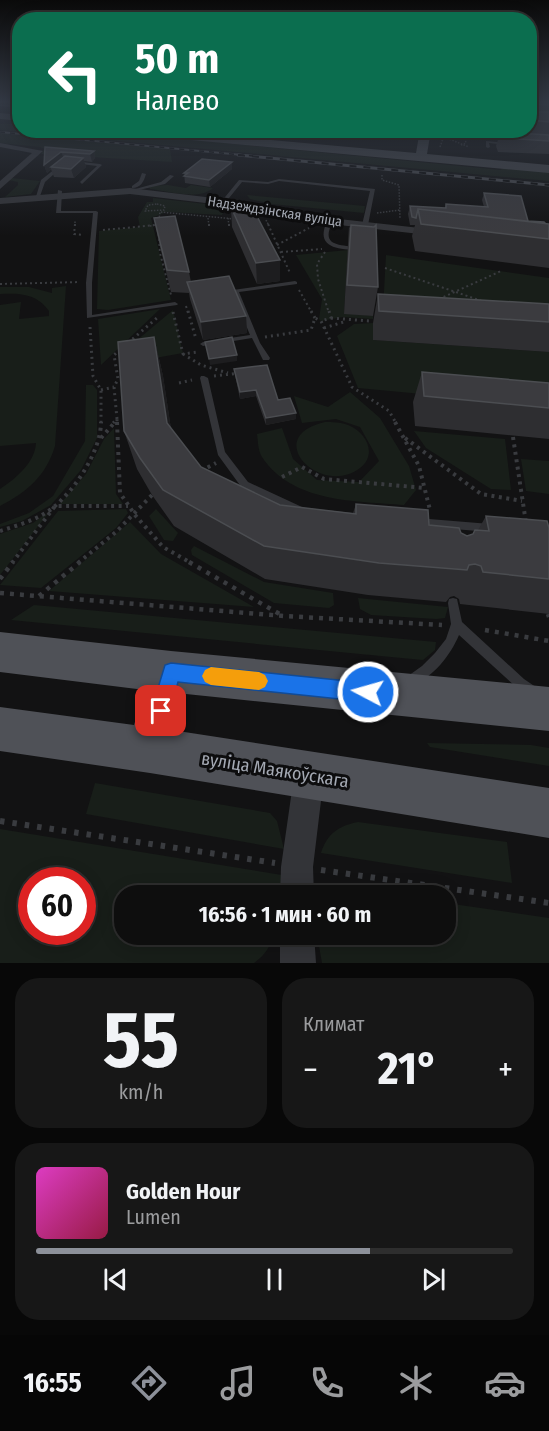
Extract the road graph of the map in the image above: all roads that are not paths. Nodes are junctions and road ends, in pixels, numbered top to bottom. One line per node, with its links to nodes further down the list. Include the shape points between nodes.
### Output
1 (8, 146): 11 (street, via 39,151)
2 (318, 146): 5 (main road)
3 (336, 146): 5 (main road)
4 (423, 146): 5 (main road)
5 (421, 154): 6 (main road); 7 (main road)
6 (549, 163)
7 (549, 169)
8 (144, 174): 12 (lane)
9 (172, 176): 12 (lane, via 163,183)
10 (82, 183): 14 (lane, via 100,165 66,162 44,181)
11 (0, 186)
12 (130, 191): 13 (street, Надзеждзінская вуліца); 16 (street, Надзеждзінская вуліца)
13 (60, 194): 14 (street, Надзеждзінская вуліца); 22 (lane, via 58,212 96,212 89,317)
14 (37, 199): 15 (street, Надзеждзінская вуліца)
15 (0, 201)
16 (223, 202): 17 (street, Надзеждзінская вуліца); 18 (lane, via 241,180 373,190)
17 (330, 220): 18 (street, Надзеждзінская вуліца); 20 (lane, via 323,237 331,244)
18 (365, 225): 19 (street, Надзеждзінская вуліца)
19 (446, 234)
20 (368, 251)
21 (295, 283): 23 (lane, via 235,291)
22 (175, 304)
23 (254, 336): 24 (lane); 25 (lane)
24 (203, 344)
25 (266, 358)
26 (204, 378): 27 (lane, via 225,459 245,485)
27 (304, 513)
28 (407, 521): 29 (lane, via 445,528)
29 (528, 532)
30 (453, 603): 31 (lane)
31 (457, 625): 34 (lane, via 430,668); 35 (lane, via 520,683)
32 (0, 652): 33 (main road)
33 (171, 672): 34 (main road); 38 (main road)
34 (390, 695): 36 (main road)
35 (549, 703)
36 (549, 709)
37 (0, 729): 38 (main road, вуліца Маякоўскага)
38 (150, 750): 39 (main road, вуліца Маякоўскага)
39 (309, 776): 40 (main road, вуліца Маякоўскага); 41 (street)
40 (549, 813)
41 (297, 885)
42 (297, 945): 43 (street)
43 (298, 963)

